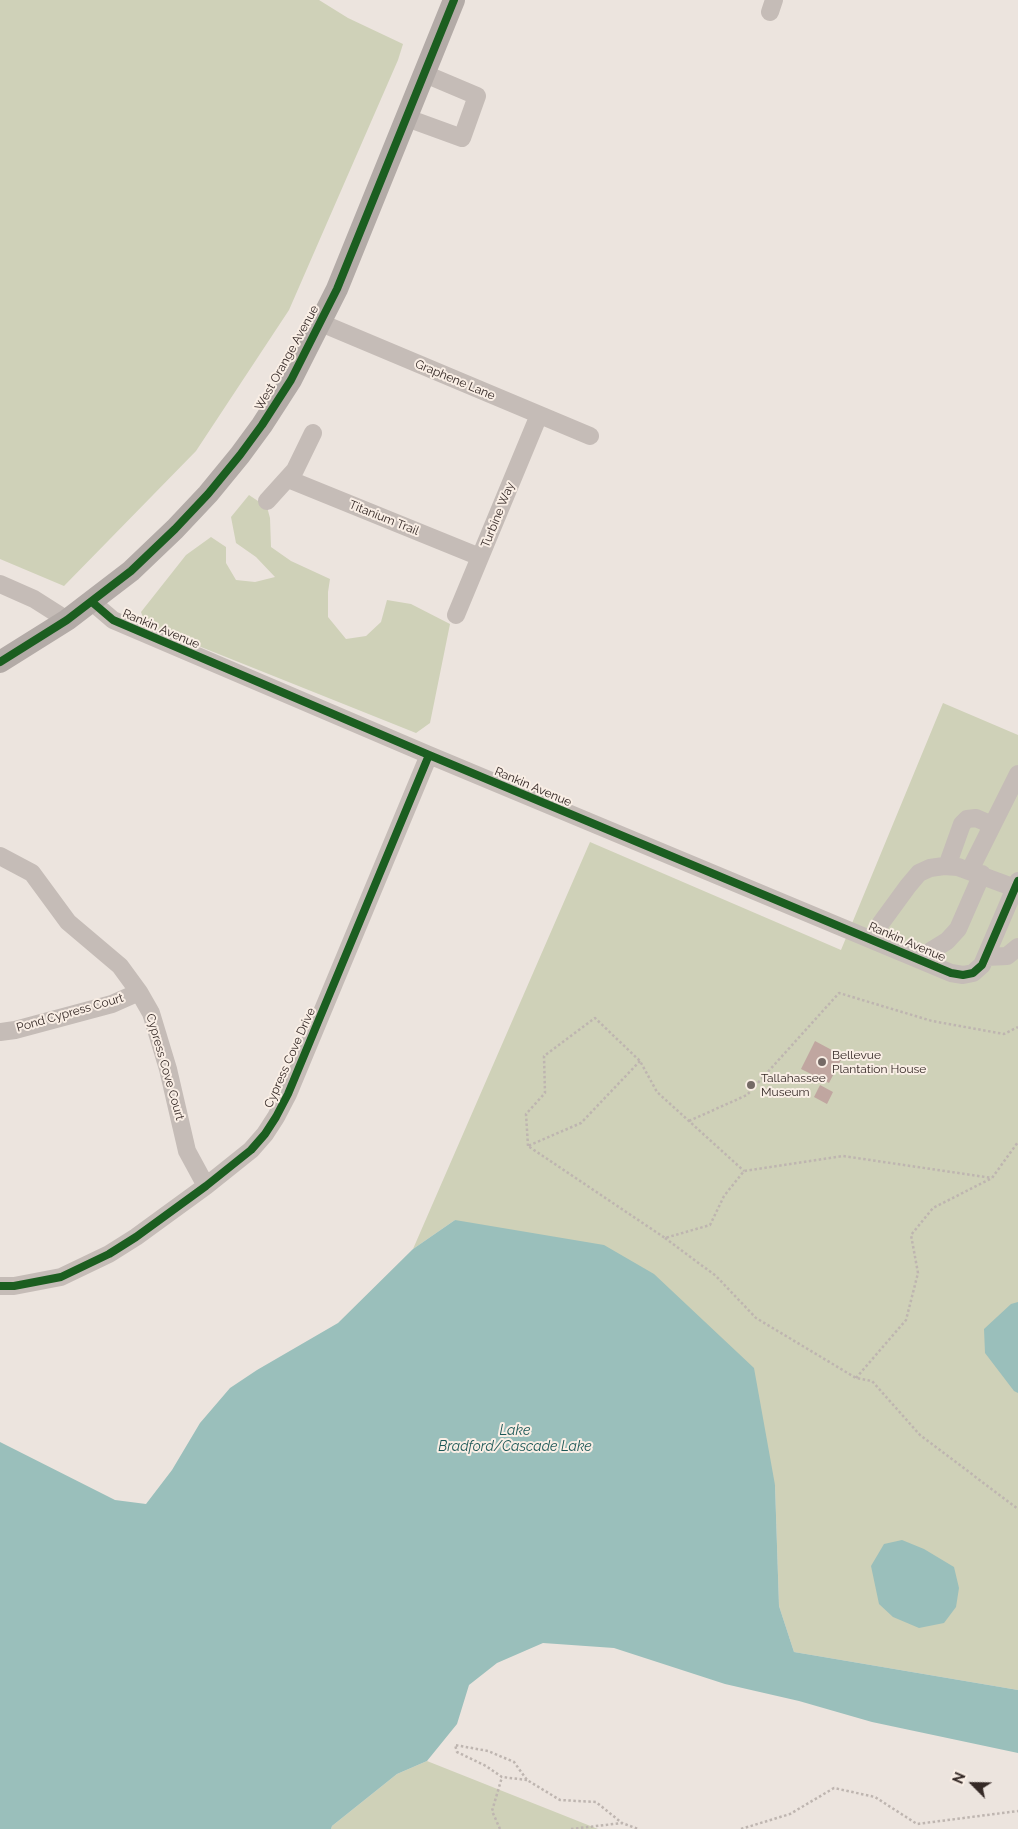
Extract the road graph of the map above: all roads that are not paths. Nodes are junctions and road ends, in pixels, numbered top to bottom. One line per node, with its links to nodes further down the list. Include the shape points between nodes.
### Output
1 (454, 0): 2 (main road, West Orange Avenue)
2 (425, 74): 3 (main road, West Orange Avenue); 3 (street, via 477,96 462,138)
3 (407, 118): 4 (main road, West Orange Avenue, via 338,289)
4 (321, 323): 5 (street, Graphene Lane); 12 (main road, West Orange Avenue, via 290,380 240,455 176,529)
5 (539, 415): 7 (street, Graphene Lane); 10 (street, Turbine Way)
6 (313, 433): 8 (street)
7 (590, 436)
8 (288, 479): 9 (street); 10 (street, Titanium Trail)
9 (267, 501)
10 (480, 557): 13 (street, Turbine Way)
11 (0, 584): 14 (street, via 34,598)
12 (92, 602): 14 (main road, West Orange Avenue); 16 (street, Rankin Avenue, via 113,620)
13 (456, 615)
14 (67, 620): 15 (main road, West Orange Avenue)
15 (0, 662)
16 (429, 755): 23 (street, Rankin Avenue); 29 (street, Cypress Cove Drive, via 288,1094 255,1145)
17 (1018, 774): 18 (street)
18 (992, 825): 20 (street, via 976,818 967,819 962,824); 21 (street)
19 (0, 856): 27 (street, Cypress Cove Court, via 32,873 68,922 120,966)
20 (947, 866): 21 (street); 23 (street, via 919,873)
21 (976, 872): 22 (street); 26 (street, via 958,929 947,941)
22 (1015, 895): 25 (street)
23 (873, 940): 26 (street, Rankin Avenue)
24 (1018, 947): 25 (street, via 1007,956)
25 (986, 957): 26 (street, Rankin Avenue, via 973,973 964,975)
26 (918, 959)
27 (139, 992): 28 (street, Pond Cypress Court, via 112,1004); 29 (street, Cypress Cove Court, via 151,1013 188,1152)
28 (0, 1032)
29 (206, 1186): 30 (street, Cypress Cove Drive, via 136,1238 78,1270 45,1281)
30 (0, 1286)

